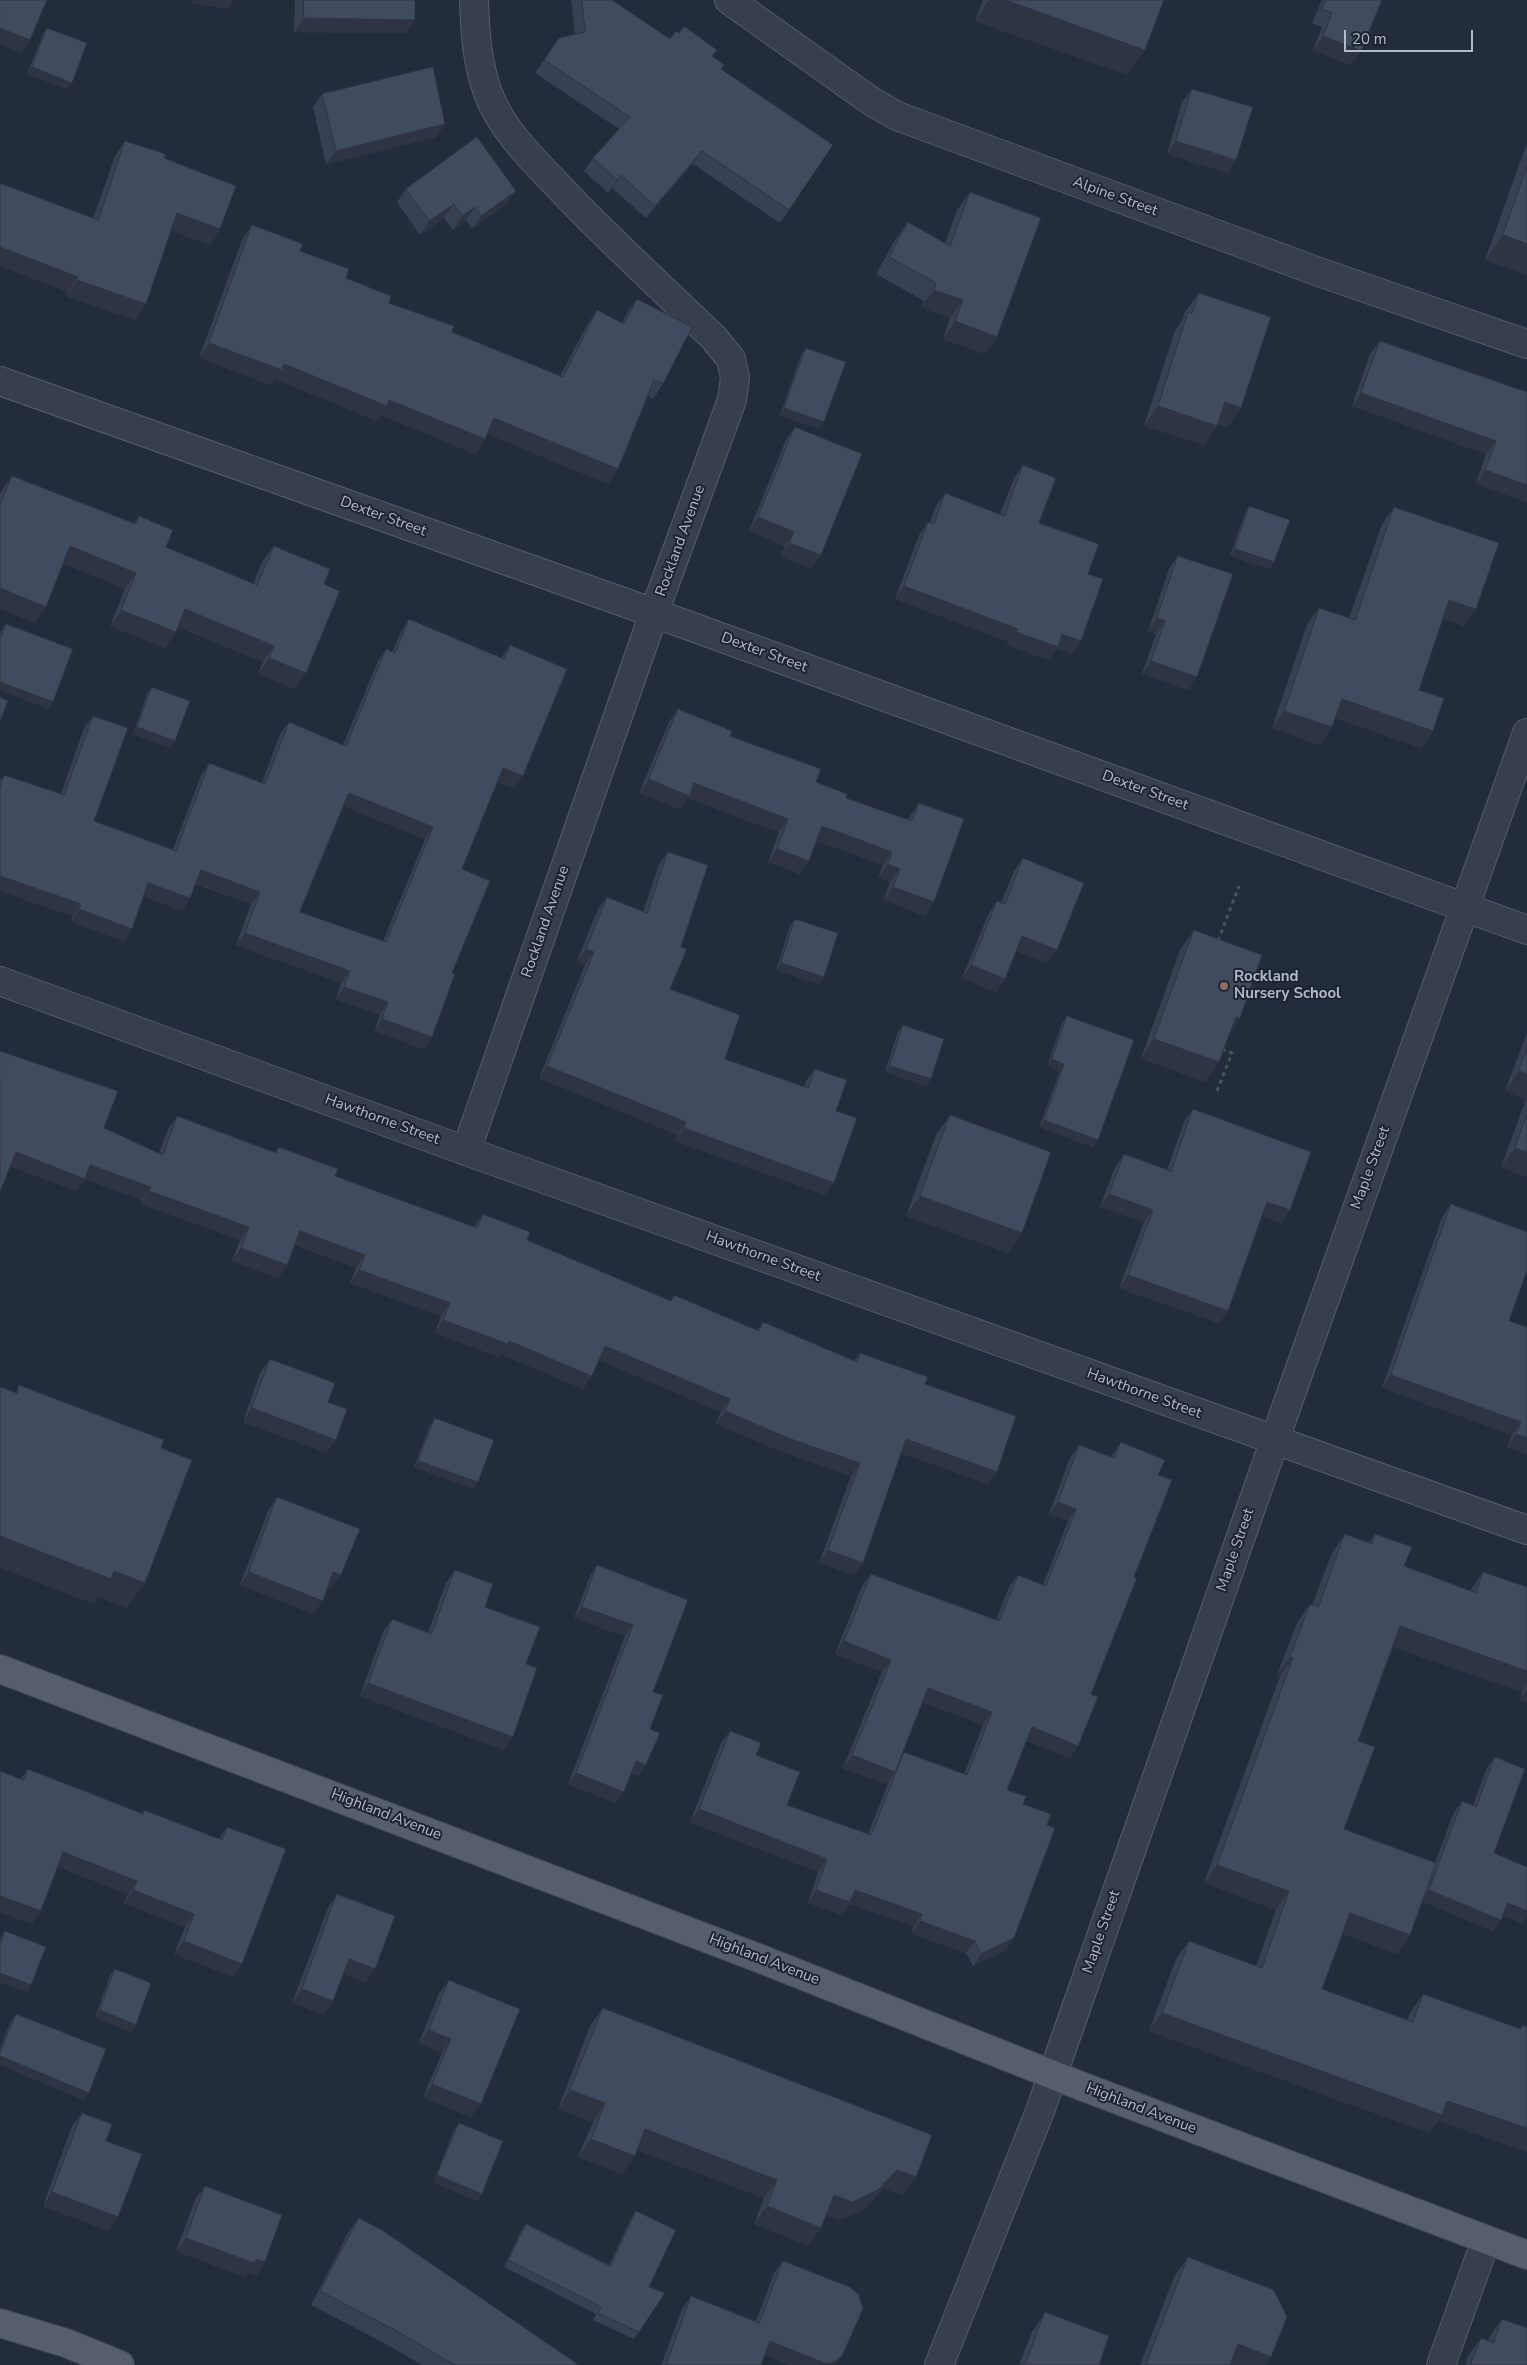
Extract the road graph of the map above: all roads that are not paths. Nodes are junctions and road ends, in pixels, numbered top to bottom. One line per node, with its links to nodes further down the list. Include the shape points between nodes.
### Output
1 (474, 0): 5 (street, Rockland Avenue, via 477,50 489,95 523,148 580,209 714,338 731,359 735,378 732,400)
2 (729, 0): 3 (street, Alpine Street, via 897,116 1319,272)
3 (1527, 344)
4 (0, 381): 5 (street, Dexter Street)
5 (654, 613): 7 (street, Dexter Street); 10 (street, Rockland Avenue)
6 (1527, 733): 7 (street, Maple Street)
7 (1465, 906): 8 (street, Dexter Street); 11 (street, Maple Street)
8 (1527, 930)
9 (0, 981): 10 (street, Hawthorne Street)
10 (466, 1151): 11 (street, Hawthorne Street)
11 (1274, 1440): 12 (street, Hawthorne Street); 14 (street, Maple Street)
12 (1527, 1530)
13 (0, 1668): 14 (main road, Highland Avenue, via 761,1958)
14 (1052, 2074): 15 (main road, Highland Avenue); 19 (street, Maple Street)
15 (1486, 2240): 16 (main road, Highland Avenue); 20 (street)
16 (1527, 2255)
17 (0, 2323): 18 (main road, via 66,2342)
18 (120, 2365)
19 (939, 2365)
20 (1441, 2365)

